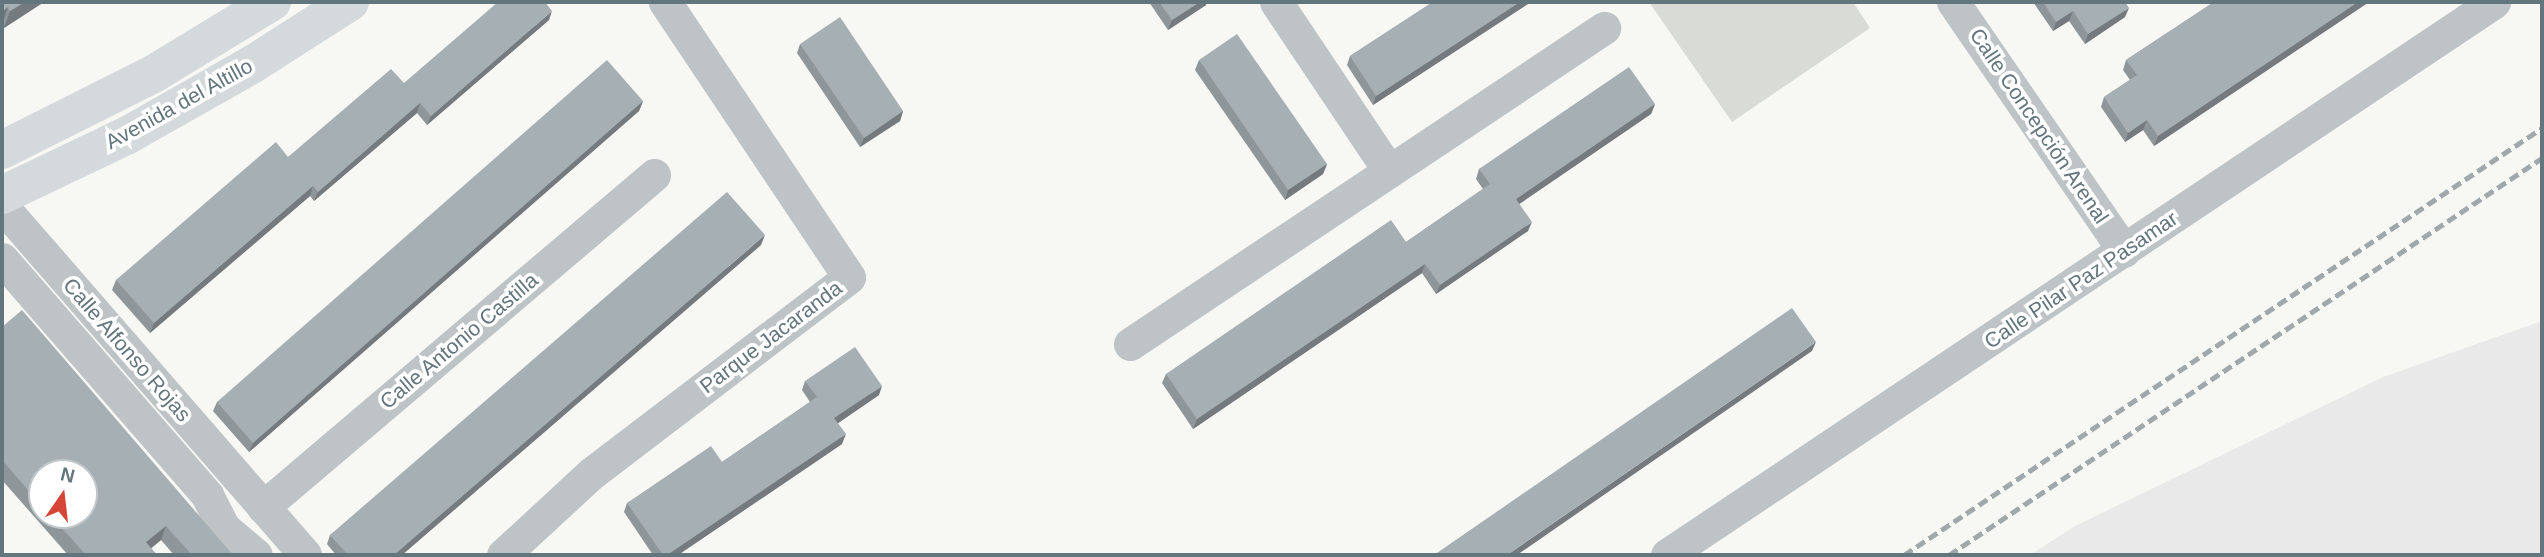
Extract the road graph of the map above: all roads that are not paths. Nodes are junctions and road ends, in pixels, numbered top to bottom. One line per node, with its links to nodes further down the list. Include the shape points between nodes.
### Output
1 (272, 2): 8 (street, Avenida del Altillo, via 155,73)
2 (350, 2): 11 (street, Avenida del Altillo, via 128,135)
3 (665, 2): 19 (street, Parque Jacaranda, via 849,277 592,473)
4 (1276, 2): 9 (street)
5 (1953, 2): 13 (street, Calle Concepción Arenal)
6 (2494, 2): 13 (street, Calle Pilar Paz Pasamar)
7 (1604, 28): 9 (street)
8 (2, 150)
9 (1389, 171): 15 (street)
10 (654, 175): 16 (street, Calle Antonio Castilla)
11 (2, 195)
12 (2, 206): 16 (street, Calle Alfonso Rojas)
13 (2124, 251): 20 (street, Calle Pilar Paz Pasamar)
14 (2, 260): 17 (street, Calle Alfonso Rojas, via 207,495)
15 (1130, 344)
16 (261, 505): 17 (street, Calle Alfonso Rojas, via 265,527 253,538); 18 (street, Calle Alfonso Rojas)
17 (238, 538)
18 (305, 555)
19 (503, 555)
20 (1667, 555)

